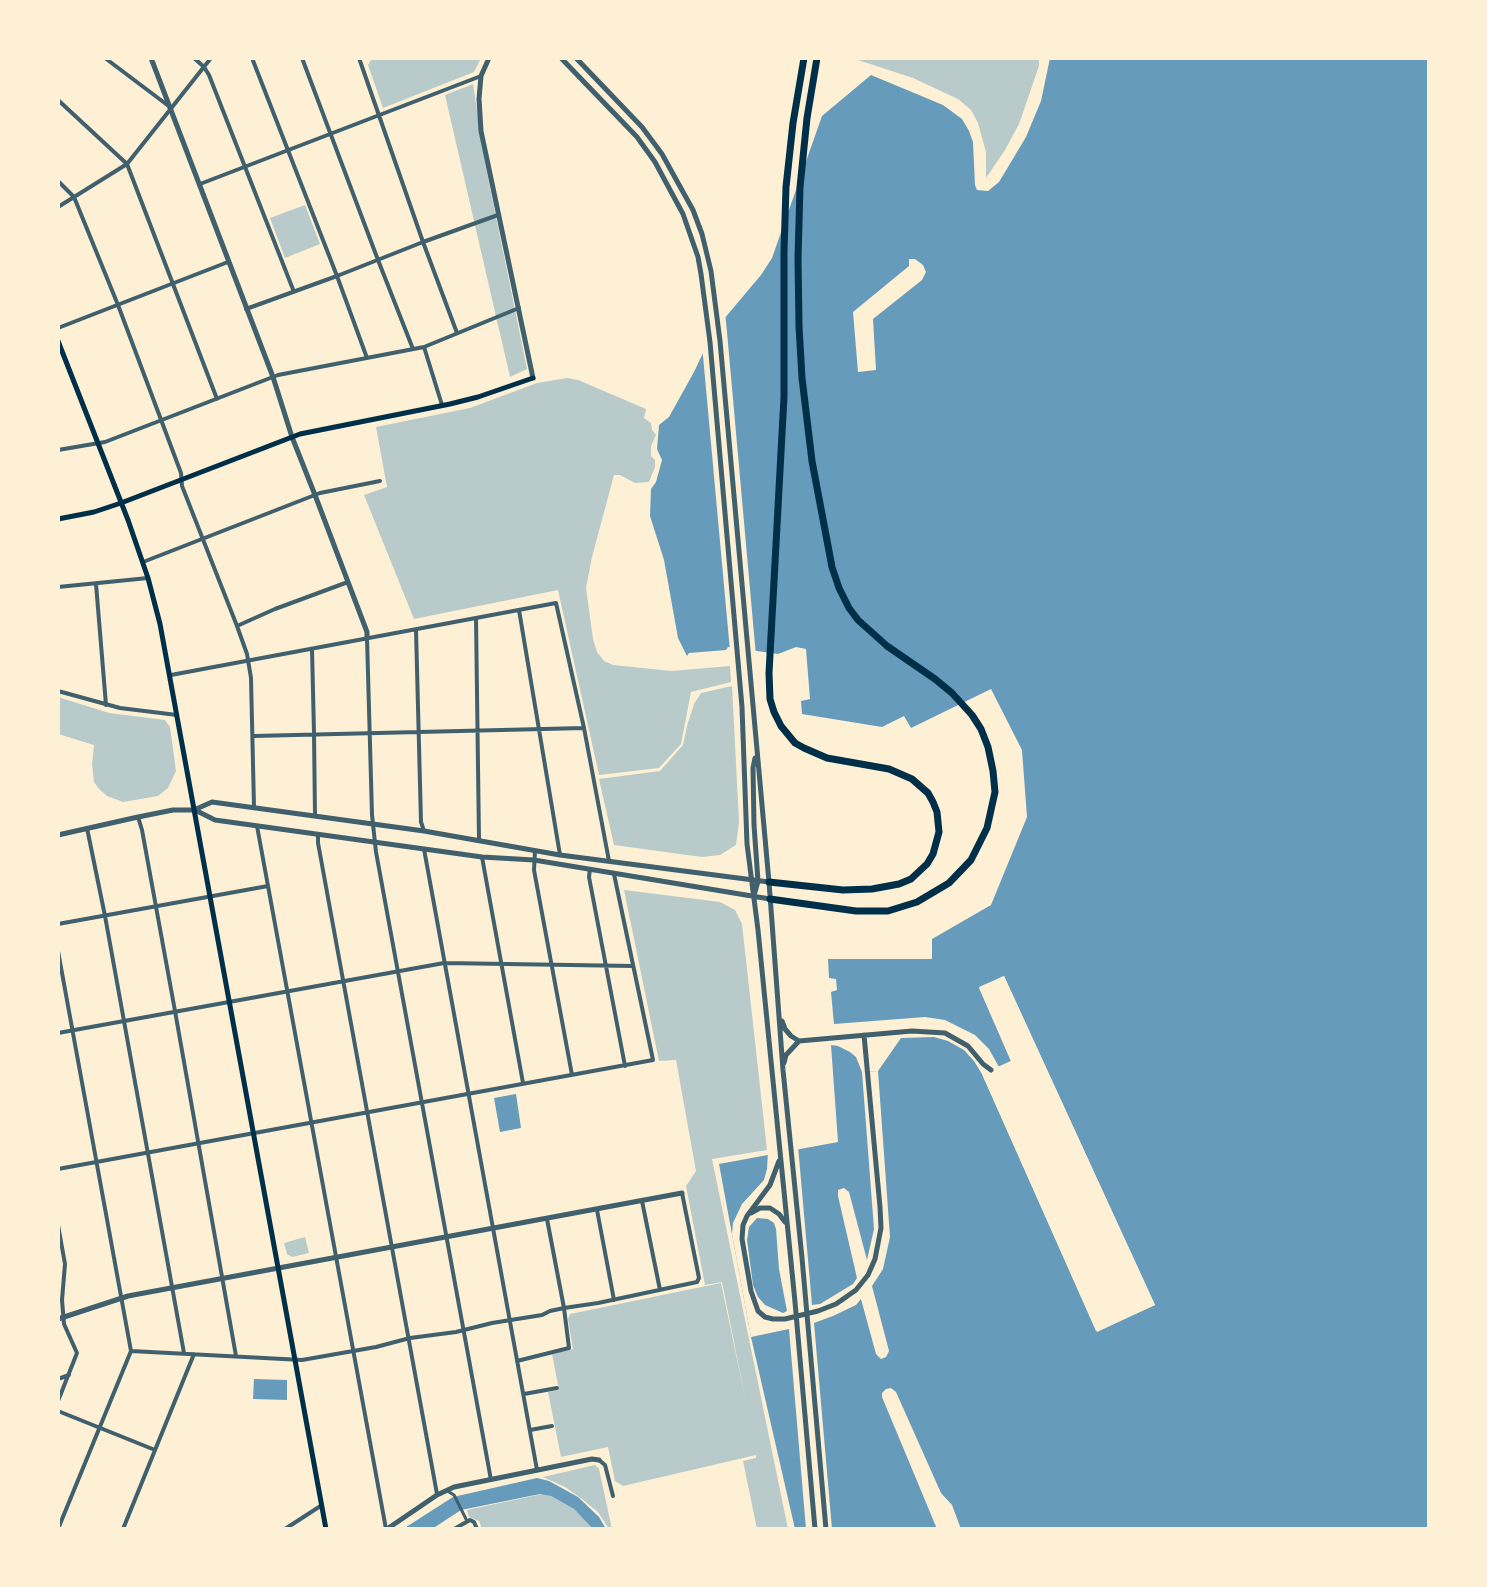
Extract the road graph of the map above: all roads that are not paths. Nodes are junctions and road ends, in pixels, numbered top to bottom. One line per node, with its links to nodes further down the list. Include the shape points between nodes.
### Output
1 (105, 58): 16 (street)
2 (151, 58): 16 (street)
3 (194, 58): 13 (street)
4 (211, 58): 13 (street)
5 (252, 58): 19 (street)
6 (302, 58): 18 (street)
7 (360, 58): 17 (street)
8 (489, 58): 14 (street)
9 (561, 58): 100 (street, via 655,162 683,214 698,257 739,674 747,844)
10 (576, 58): 79 (street, via 662,154 702,234 716,302)
11 (804, 58): 101 (highway, via 786,187 782,465 770,699 795,743 827,758 889,769 912,779 933,802 939,832 927,864 899,884 843,890)
12 (817, 58): 105 (highway, via 800,187 801,365 832,567 849,608 864,626 952,693 972,715 988,747 995,792 975,853 949,883 917,902 888,911 856,911)
13 (204, 67): 16 (street); 21 (street)
14 (481, 76): 17 (street); 26 (street, via 481,131)
15 (58, 100): 20 (street)
16 (171, 108): 20 (street); 23 (street)
17 (378, 116): 18 (street); 27 (street)
18 (331, 135): 19 (street); 28 (street)
19 (289, 150): 21 (street); 30 (street)
20 (127, 164): 24 (street); 31 (street)
21 (246, 167): 23 (street); 32 (street)
22 (58, 181): 24 (street)
23 (200, 184): 29 (street)
24 (74, 197): 25 (street); 33 (street)
25 (58, 207)
26 (498, 215): 27 (street); 34 (street)
27 (423, 242): 28 (street); 37 (street)
28 (378, 260): 30 (street); 40 (street)
29 (228, 262): 31 (street); 35 (street)
30 (337, 276): 32 (street); 41 (street)
31 (173, 283): 33 (street); 44 (street)
32 (294, 292): 35 (street)
33 (118, 305): 36 (street); 46 (street)
34 (519, 308): 37 (street); 43 (street)
35 (246, 309): 42 (street)
36 (58, 328)
37 (457, 333): 39 (street)
38 (58, 341): 48 (main road)
39 (424, 347): 40 (street); 45 (street)
40 (413, 349): 41 (street)
41 (367, 358): 42 (street)
42 (273, 377): 44 (street); 47 (street)
43 (533, 378): 45 (main road)
44 (217, 399): 46 (street)
45 (442, 406): 47 (main road)
46 (161, 420): 48 (street); 50 (street)
47 (292, 437): 50 (main road); 52 (street)
48 (98, 444): 49 (street); 53 (main road)
49 (58, 450)
50 (181, 480): 53 (main road); 55 (street)
51 (380, 481): 52 (street)
52 (315, 495): 55 (street); 58 (street)
53 (121, 503): 54 (main road); 56 (main road)
54 (58, 519)
55 (203, 539): 56 (street); 63 (street)
56 (143, 562): 57 (main road)
57 (148, 578): 59 (street); 68 (main road)
58 (348, 582): 63 (street); 65 (street)
59 (96, 584): 60 (street); 70 (street)
60 (58, 587)
61 (519, 610): 62 (street); 72 (street, via 556,603); 73 (street)
62 (476, 618): 64 (street); 74 (street)
63 (237, 626): 67 (street)
64 (416, 630): 65 (street); 75 (street)
65 (367, 638): 66 (street); 77 (street)
66 (312, 649): 67 (street); 76 (street)
67 (248, 661): 68 (street); 78 (street)
68 (171, 675): 71 (main road)
69 (58, 691): 70 (street)
70 (106, 705): 71 (street)
71 (177, 715): 81 (main road)
72 (584, 728): 73 (street); 97 (street)
73 (540, 729): 74 (street); 94 (street)
74 (478, 730): 75 (street); 90 (street)
75 (419, 732): 77 (street); 87 (street)
76 (314, 733): 77 (street); 78 (street); 82 (street)
77 (370, 733): 84 (street)
78 (253, 736): 80 (street)
79 (756, 751): 100 (street); 101 (street)
80 (254, 807): 81 (street, via 212,802); 82 (street)
81 (194, 810): 83 (street); 85 (street, via 215,820); 103 (main road)
82 (315, 816): 84 (street)
83 (138, 817): 86 (street); 106 (street)
84 (373, 824): 87 (street); 91 (street)
85 (257, 826): 89 (street); 102 (street)
86 (87, 828): 88 (street); 107 (street)
87 (424, 831): 90 (street)
88 (58, 835)
89 (318, 835): 91 (street); 116 (street)
90 (479, 841): 93 (street)
91 (375, 843): 92 (street); 115 (street)
92 (424, 849): 95 (street); 110 (street)
93 (535, 851): 94 (street); 96 (street)
94 (560, 855): 97 (street)
95 (482, 857): 96 (street); 111 (street)
96 (534, 860): 98 (street); 112 (street)
97 (609, 861): 100 (street)
98 (590, 869): 99 (street); 113 (street)
99 (614, 874): 104 (street); 114 (street)
100 (755, 880): 101 (street); 104 (street)
101 (769, 882): 105 (street)
102 (268, 886): 103 (street); 117 (street)
103 (210, 896): 106 (street); 118 (main road)
104 (754, 896): 105 (street); 138 (street)
105 (770, 899): 120 (street)
106 (156, 907): 107 (street); 119 (street)
107 (105, 916): 108 (street); 121 (street)
108 (58, 924)
109 (58, 951): 122 (street)
110 (444, 963): 111 (street); 115 (street); 131 (street)
111 (501, 964): 112 (street); 130 (street)
112 (551, 965): 113 (street); 129 (street)
113 (606, 966): 114 (street); 126 (street)
114 (633, 966): 126 (street, via 653,1060)
115 (398, 971): 116 (street); 132 (street)
116 (344, 981): 117 (street); 133 (street)
117 (287, 991): 118 (street); 134 (street)
118 (229, 1002): 119 (street); 135 (main road)
119 (175, 1011): 121 (street); 136 (street)
120 (779, 1012): 125 (street, via 785,1029); 127 (street)
121 (123, 1021): 122 (street); 137 (street)
122 (72, 1030): 123 (street); 139 (street)
123 (58, 1033)
124 (864, 1035): 125 (street); 128 (street, via 945,1033 968,1046); 144 (street, via 881,1228 868,1275 836,1304 785,1319 765,1317 758,1311 745,1265 742,1239)
125 (799, 1041): 127 (street, via 786,1055)
126 (625, 1066): 129 (street)
127 (783, 1070): 196 (street)
128 (991, 1070)
129 (572, 1075): 130 (street)
130 (523, 1083): 131 (street)
131 (468, 1093): 132 (street); 148 (street)
132 (421, 1102): 133 (street); 149 (street)
133 (368, 1111): 134 (street); 150 (street)
134 (312, 1121): 135 (street); 151 (street)
135 (253, 1132): 136 (street); 152 (main road)
136 (199, 1142): 137 (street); 153 (street)
137 (147, 1152): 139 (street); 154 (street)
138 (780, 1157): 144 (street, via 770,1185); 146 (street)
139 (96, 1161): 140 (street); 156 (street)
140 (58, 1169)
141 (682, 1193): 142 (street); 155 (street, via 699,1278)
142 (642, 1201): 143 (street); 155 (street)
143 (597, 1210): 145 (street); 157 (street)
144 (747, 1216): 146 (street, via 770,1208)
145 (547, 1219): 148 (street); 158 (street)
146 (786, 1224): 195 (street)
147 (58, 1225): 159 (street, via 65,1264)
148 (492, 1229): 149 (street); 160 (street)
149 (445, 1237): 150 (street); 161 (street)
150 (393, 1247): 151 (street); 162 (street)
151 (335, 1257): 152 (street); 164 (street)
152 (278, 1269): 153 (street); 168 (main road)
153 (223, 1278): 154 (street); 167 (street)
154 (173, 1287): 156 (street); 165 (street)
155 (660, 1290): 157 (street)
156 (120, 1298): 159 (street); 163 (street)
157 (614, 1300): 158 (street)
158 (564, 1308): 160 (street); 169 (street, via 569,1348)
159 (61, 1318): 170 (street, via 77,1353)
160 (509, 1320): 161 (street); 169 (street)
161 (463, 1331): 162 (street); 182 (street)
162 (410, 1338): 164 (street); 184 (street)
163 (131, 1351): 165 (street); 177 (street)
164 (353, 1351): 168 (street); 192 (street)
165 (185, 1353): 166 (street)
166 (194, 1354): 167 (street); 179 (street)
167 (236, 1356): 168 (street)
168 (295, 1359): 186 (main road)
169 (517, 1361): 173 (street)
170 (69, 1375): 171 (street); 174 (street)
171 (58, 1379)
172 (557, 1388): 173 (street)
173 (523, 1394): 178 (street)
174 (58, 1401)
175 (58, 1411): 177 (street)
176 (552, 1426): 178 (street)
177 (101, 1428): 179 (street); 188 (street)
178 (530, 1430): 181 (street)
179 (155, 1450): 189 (street)
180 (599, 1460): 181 (street); 185 (street)
181 (537, 1470): 182 (street)
182 (491, 1480): 183 (street)
183 (446, 1490): 184 (street); 187 (street)
184 (437, 1495): 192 (street)
185 (613, 1496)
186 (322, 1505): 190 (street); 191 (main road)
187 (467, 1521): 193 (street); 194 (street)
188 (58, 1529)
189 (123, 1529)
190 (285, 1529)
191 (326, 1529)
192 (386, 1529)
193 (454, 1529)
194 (477, 1529)
195 (815, 1529)
196 (826, 1529)

